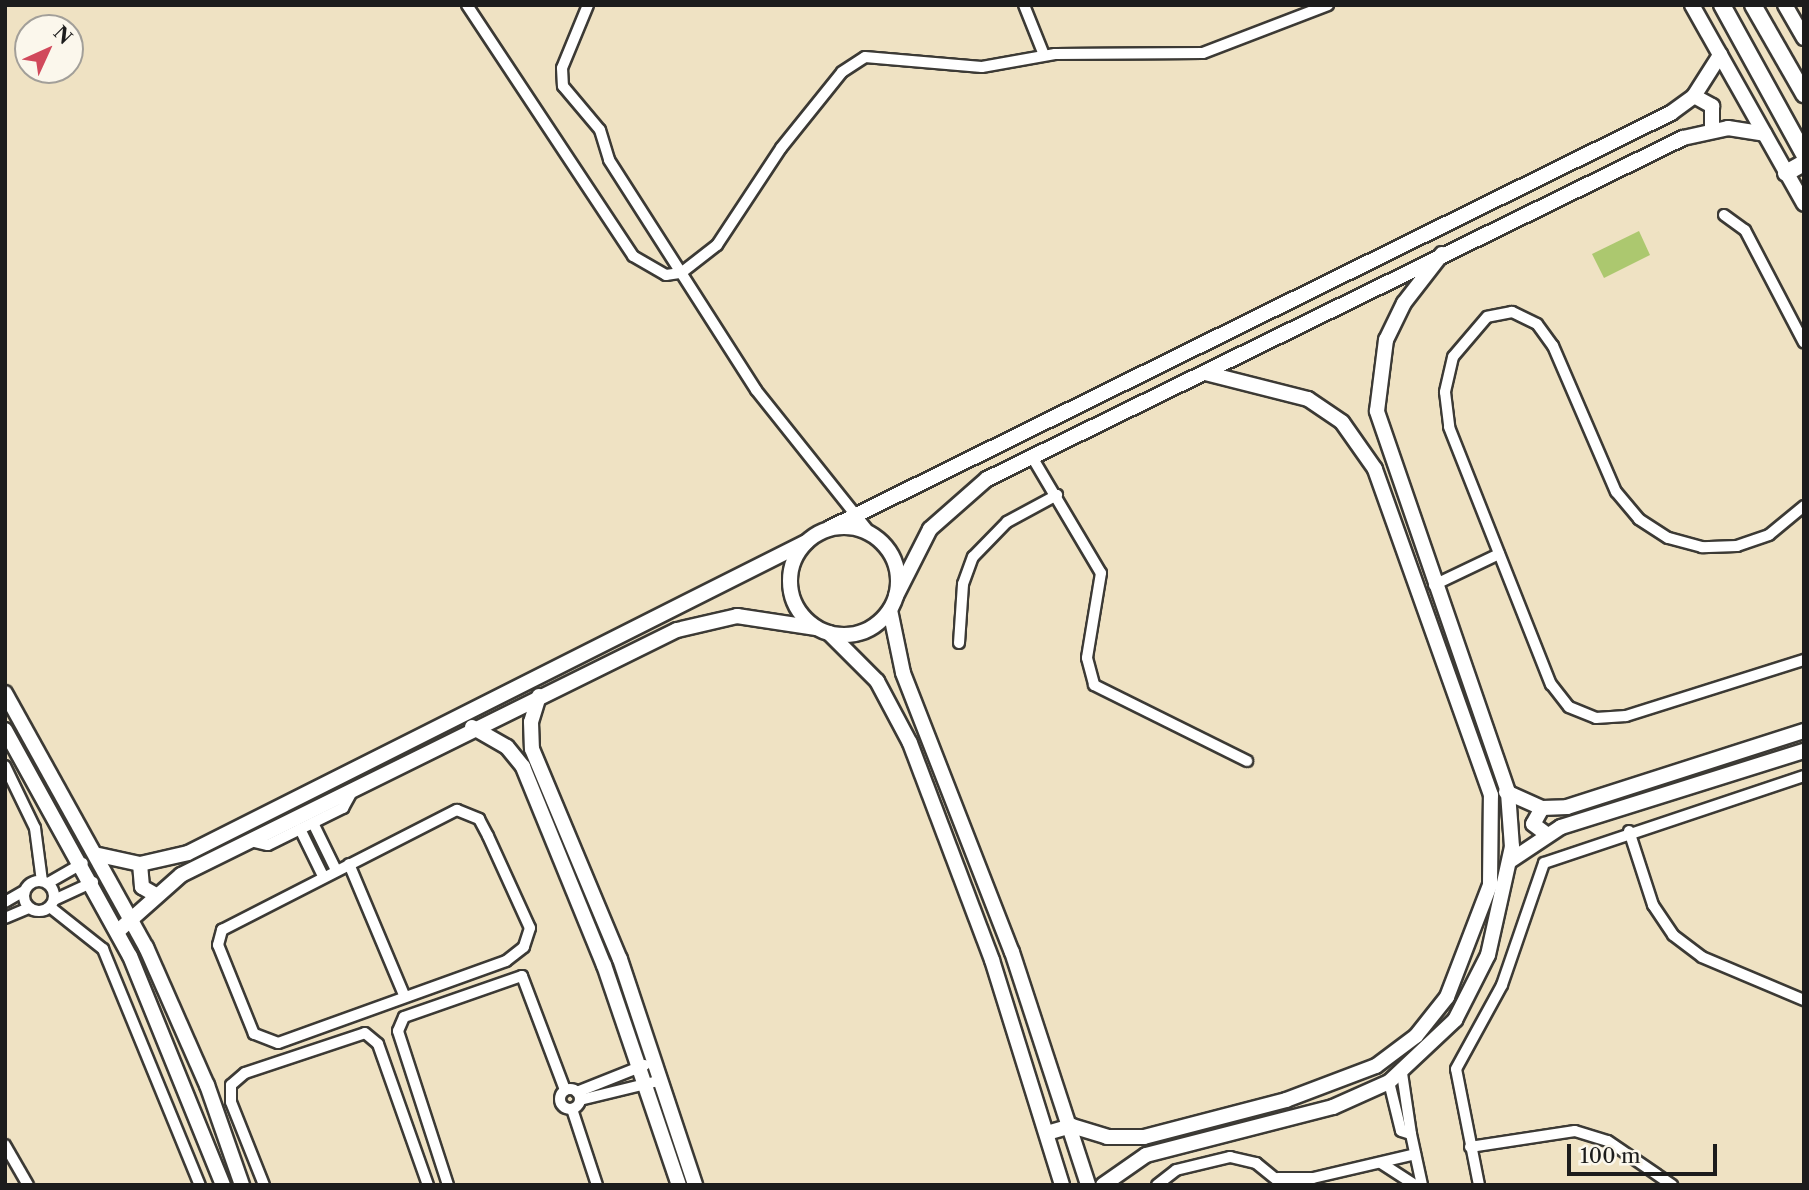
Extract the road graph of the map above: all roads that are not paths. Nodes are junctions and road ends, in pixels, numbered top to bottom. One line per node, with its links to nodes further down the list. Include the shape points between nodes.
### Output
1 (467, 5): 22 (street, via 633,256 653,272)
2 (587, 5): 22 (street, via 576,24 561,81 600,130 609,160)
3 (1024, 5): 10 (street)
4 (1328, 5): 10 (street, via 1203,52)
5 (1692, 5): 11 (street)
6 (1722, 5): 16 (main road)
7 (1753, 5): 12 (main road)
8 (1785, 5): 9 (street)
9 (1804, 38)
10 (1044, 55): 22 (street, via 982,66 883,54 856,61 781,148 724,237)
11 (1720, 55): 13 (street); 15 (street)
12 (1804, 94)
13 (1694, 96): 14 (street, via 1713,106); 28 (street)
14 (1712, 129): 15 (street); 21 (street)
15 (1765, 134): 18 (street)
16 (1804, 154)
17 (1804, 163): 18 (main road)
18 (1786, 173): 19 (street)
19 (1804, 204)
20 (1724, 215): 23 (street, via 1745,230)
21 (1442, 254): 24 (street); 33 (street, via 1397,314 1380,362 1376,395 1384,444)
22 (681, 273): 28 (street, via 756,390)
23 (1804, 342)
24 (1205, 373): 25 (street); 52 (street, via 1308,400 1342,422 1364,450 1395,520)
25 (1032, 457): 26 (street); 34 (street, via 987,479 947,510 915,549)
26 (1057, 495): 37 (street, via 1007,522 972,557); 47 (street, via 1101,573 1087,659 1094,685)
27 (1804, 506): 32 (street, via 1769,535 1737,546 1702,547 1653,530 1616,492 1546,334 1525,317 1499,313 1462,342 1445,392 1449,427)
28 (855, 516): 29 (street); 30 (street)
29 (830, 528): 30 (street); 31 (street)
30 (871, 534): 34 (street, via 891,554)
31 (806, 542): 36 (street, via 791,566 790,587 796,607); 39 (street)
32 (1499, 554): 33 (street); 38 (street, via 1551,684 1582,714 1626,716)
33 (1434, 585): 51 (street)
34 (896, 596): 35 (street)
35 (890, 610): 36 (street, via 857,634); 88 (street, via 903,673 1007,939)
36 (822, 631): 41 (street, via 737,616 706,621); 89 (street, via 855,654 896,711 992,960)
37 (959, 643)
38 (1804, 660)
39 (534, 681): 41 (street); 42 (street)
40 (5, 693): 59 (street)
41 (540, 698): 44 (street); 79 (street, via 531,722 532,749)
42 (466, 713): 44 (street); 62 (street, via 188,853)
43 (5, 730): 61 (street)
44 (474, 730): 50 (street); 80 (street, via 497,739 523,767)
45 (1804, 731): 53 (street, via 1567,807)
46 (1804, 751): 57 (street)
47 (1247, 761)
48 (5, 766): 67 (street, via 35,828)
49 (1804, 776): 56 (street)
50 (353, 790): 54 (street, via 347,804); 58 (street)
51 (1508, 792): 52 (street); 53 (street); 60 (street)
52 (1491, 795): 64 (street)
53 (1542, 808): 57 (street, via 1533,824)
54 (313, 822): 55 (street); 65 (street)
55 (300, 829): 58 (street, via 263,847); 66 (street)
56 (1629, 831): 78 (street, via 1653,905 1673,935 1702,957); 92 (street, via 1552,857 1538,871 1502,985 1456,1069)
57 (1545, 833): 60 (street)
58 (250, 841): 70 (street)
59 (99, 855): 62 (street); 75 (street)
60 (1510, 861): 64 (street); 81 (street, via 1479,978 1439,1039)
61 (83, 863): 67 (street); 68 (street)
62 (140, 864): 70 (street, via 142,887)
63 (349, 864): 65 (street); 77 (street); 77 (street, via 444,816 468,812 479,818 530,928 524,947 506,961)
64 (1493, 864): 88 (street, via 1472,943 1447,997 1416,1036 1376,1066 1299,1096 1144,1137 1107,1137)
65 (336, 870): 66 (street)
66 (323, 876): 77 (street, via 228,923 218,936 254,1034 278,1043)
67 (45, 882): 69 (street); 72 (street)
68 (93, 882): 72 (street); 76 (street)
69 (24, 891): 71 (street); 73 (street)
70 (156, 895): 75 (street)
71 (5, 902)
72 (52, 903): 73 (street); 100 (street, via 103,949)
73 (29, 908): 74 (street)
74 (5, 918)
75 (134, 923): 76 (street); 96 (street, via 207,1085)
76 (118, 931): 101 (street, via 160,1018)
77 (405, 997)
78 (1804, 1000)
79 (655, 1061): 80 (street); 82 (street)
80 (640, 1068): 84 (street); 86 (street)
81 (1402, 1073): 83 (street); 90 (street)
82 (662, 1080): 84 (street); 106 (street)
83 (1389, 1082): 90 (street, via 1401,1131); 109 (street, via 1333,1107 1146,1155)
84 (645, 1084): 86 (street); 105 (street)
85 (565, 1090): 86 (street); 87 (street, via 561,1103); 103 (street, via 522,976 409,1013 398,1031)
86 (579, 1096): 87 (street)
87 (572, 1109): 104 (street)
88 (1072, 1126): 89 (street); 108 (street)
89 (1047, 1133): 107 (street)
90 (1411, 1134): 93 (street)
91 (5, 1145): 99 (street)
92 (1470, 1147): 114 (street); 115 (street, via 1575,1131 1608,1141)
93 (1415, 1154): 94 (street); 113 (street)
94 (1380, 1163): 95 (street); 112 (street)
95 (1324, 1175): 98 (street); 111 (street)
96 (239, 1178): 97 (street)
97 (263, 1181): 102 (street, via 231,1102 231,1084 245,1073 365,1033 378,1044)
98 (1280, 1181): 110 (street, via 1256,1163 1230,1157 1176,1170)
99 (28, 1185)
100 (200, 1185)
101 (223, 1185)
102 (428, 1185)
103 (448, 1185)
104 (597, 1185)
105 (679, 1185)
106 (695, 1185)
107 (1062, 1185)
108 (1088, 1185)
109 (1103, 1185)
110 (1157, 1185)
111 (1314, 1185)
112 (1415, 1185)
113 (1422, 1185)
114 (1479, 1185)
115 (1672, 1185)

